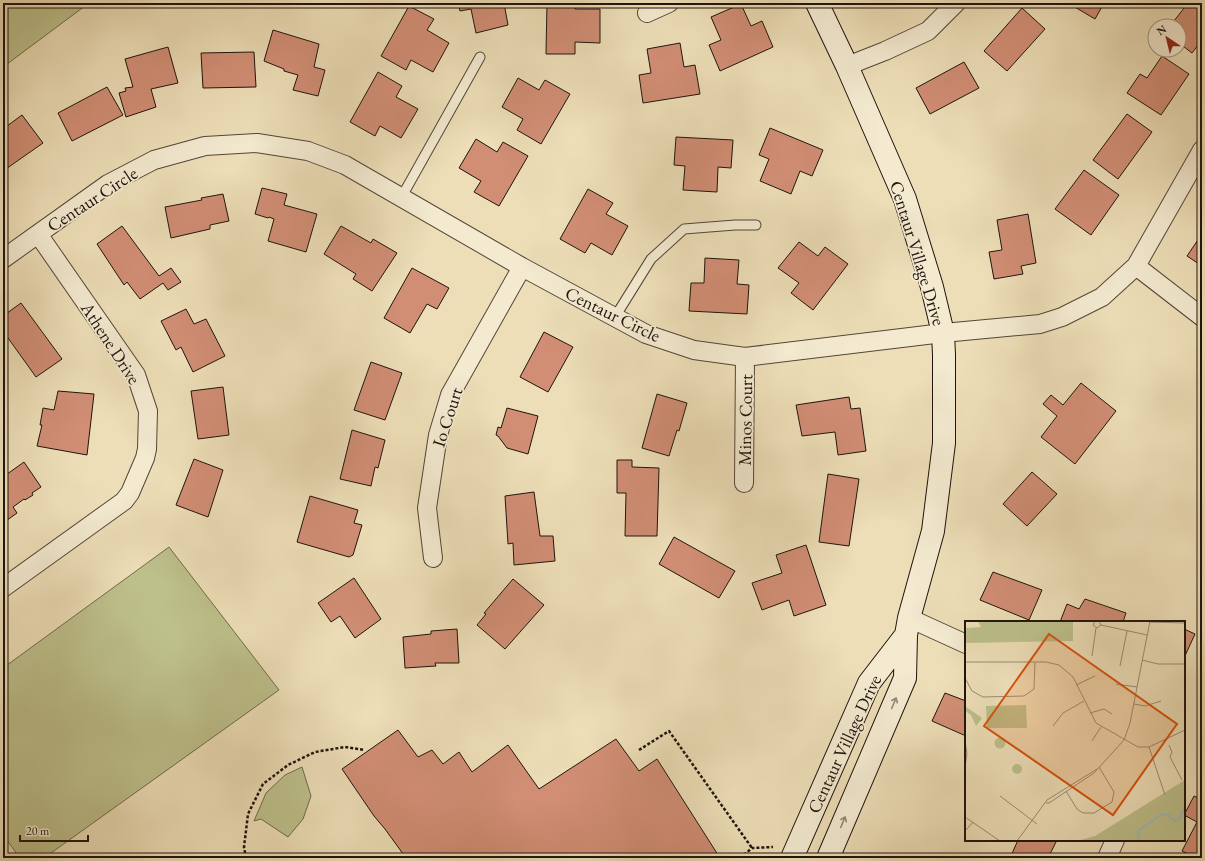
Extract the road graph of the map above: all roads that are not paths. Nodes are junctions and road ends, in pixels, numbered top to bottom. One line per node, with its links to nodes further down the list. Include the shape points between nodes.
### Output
1 (669, 3): 4 (street)
2 (817, 3): 6 (street, Centaur Village Drive)
3 (956, 3): 6 (street, via 928,31 885,52)
4 (647, 13)
5 (480, 57): 8 (lane)
6 (847, 66): 16 (street, Centaur Village Drive, via 905,199)
7 (1202, 150): 12 (street, Centaur Circle)
8 (401, 198): 10 (street, Centaur Circle, via 345,165 308,151 257,143 204,146 154,160 108,184); 13 (street, Centaur Circle)
9 (756, 225): 14 (lane, via 684,229 651,259)
10 (38, 234): 11 (street, Centaur Circle); 20 (street, Athene Drive, via 136,375 148,411 147,449 130,493 124,501)
11 (3, 259)
12 (1136, 266): 15 (street); 16 (street, Centaur Circle, via 1102,297 1062,317 1040,324)
13 (522, 267): 14 (street, Centaur Circle); 19 (street, Io Court, via 450,395 438,435 428,508)
14 (614, 317): 17 (street, Centaur Circle, via 646,334 694,350)
15 (1202, 317)
16 (943, 333): 17 (street, Centaur Circle); 21 (street, Centaur Village Drive, via 943,451 933,531)
17 (745, 357): 18 (street, Minos Court)
18 (744, 483)
19 (433, 558)
20 (3, 588)
21 (908, 626): 22 (street); 24 (street, Centaur Village Drive, via 869,683); 25 (street, Centaur Village Drive, one-way to 21, via 905,678)
22 (965, 644)
23 (1116, 841): 26 (street)
24 (795, 852)
25 (828, 858)
26 (1107, 858)

